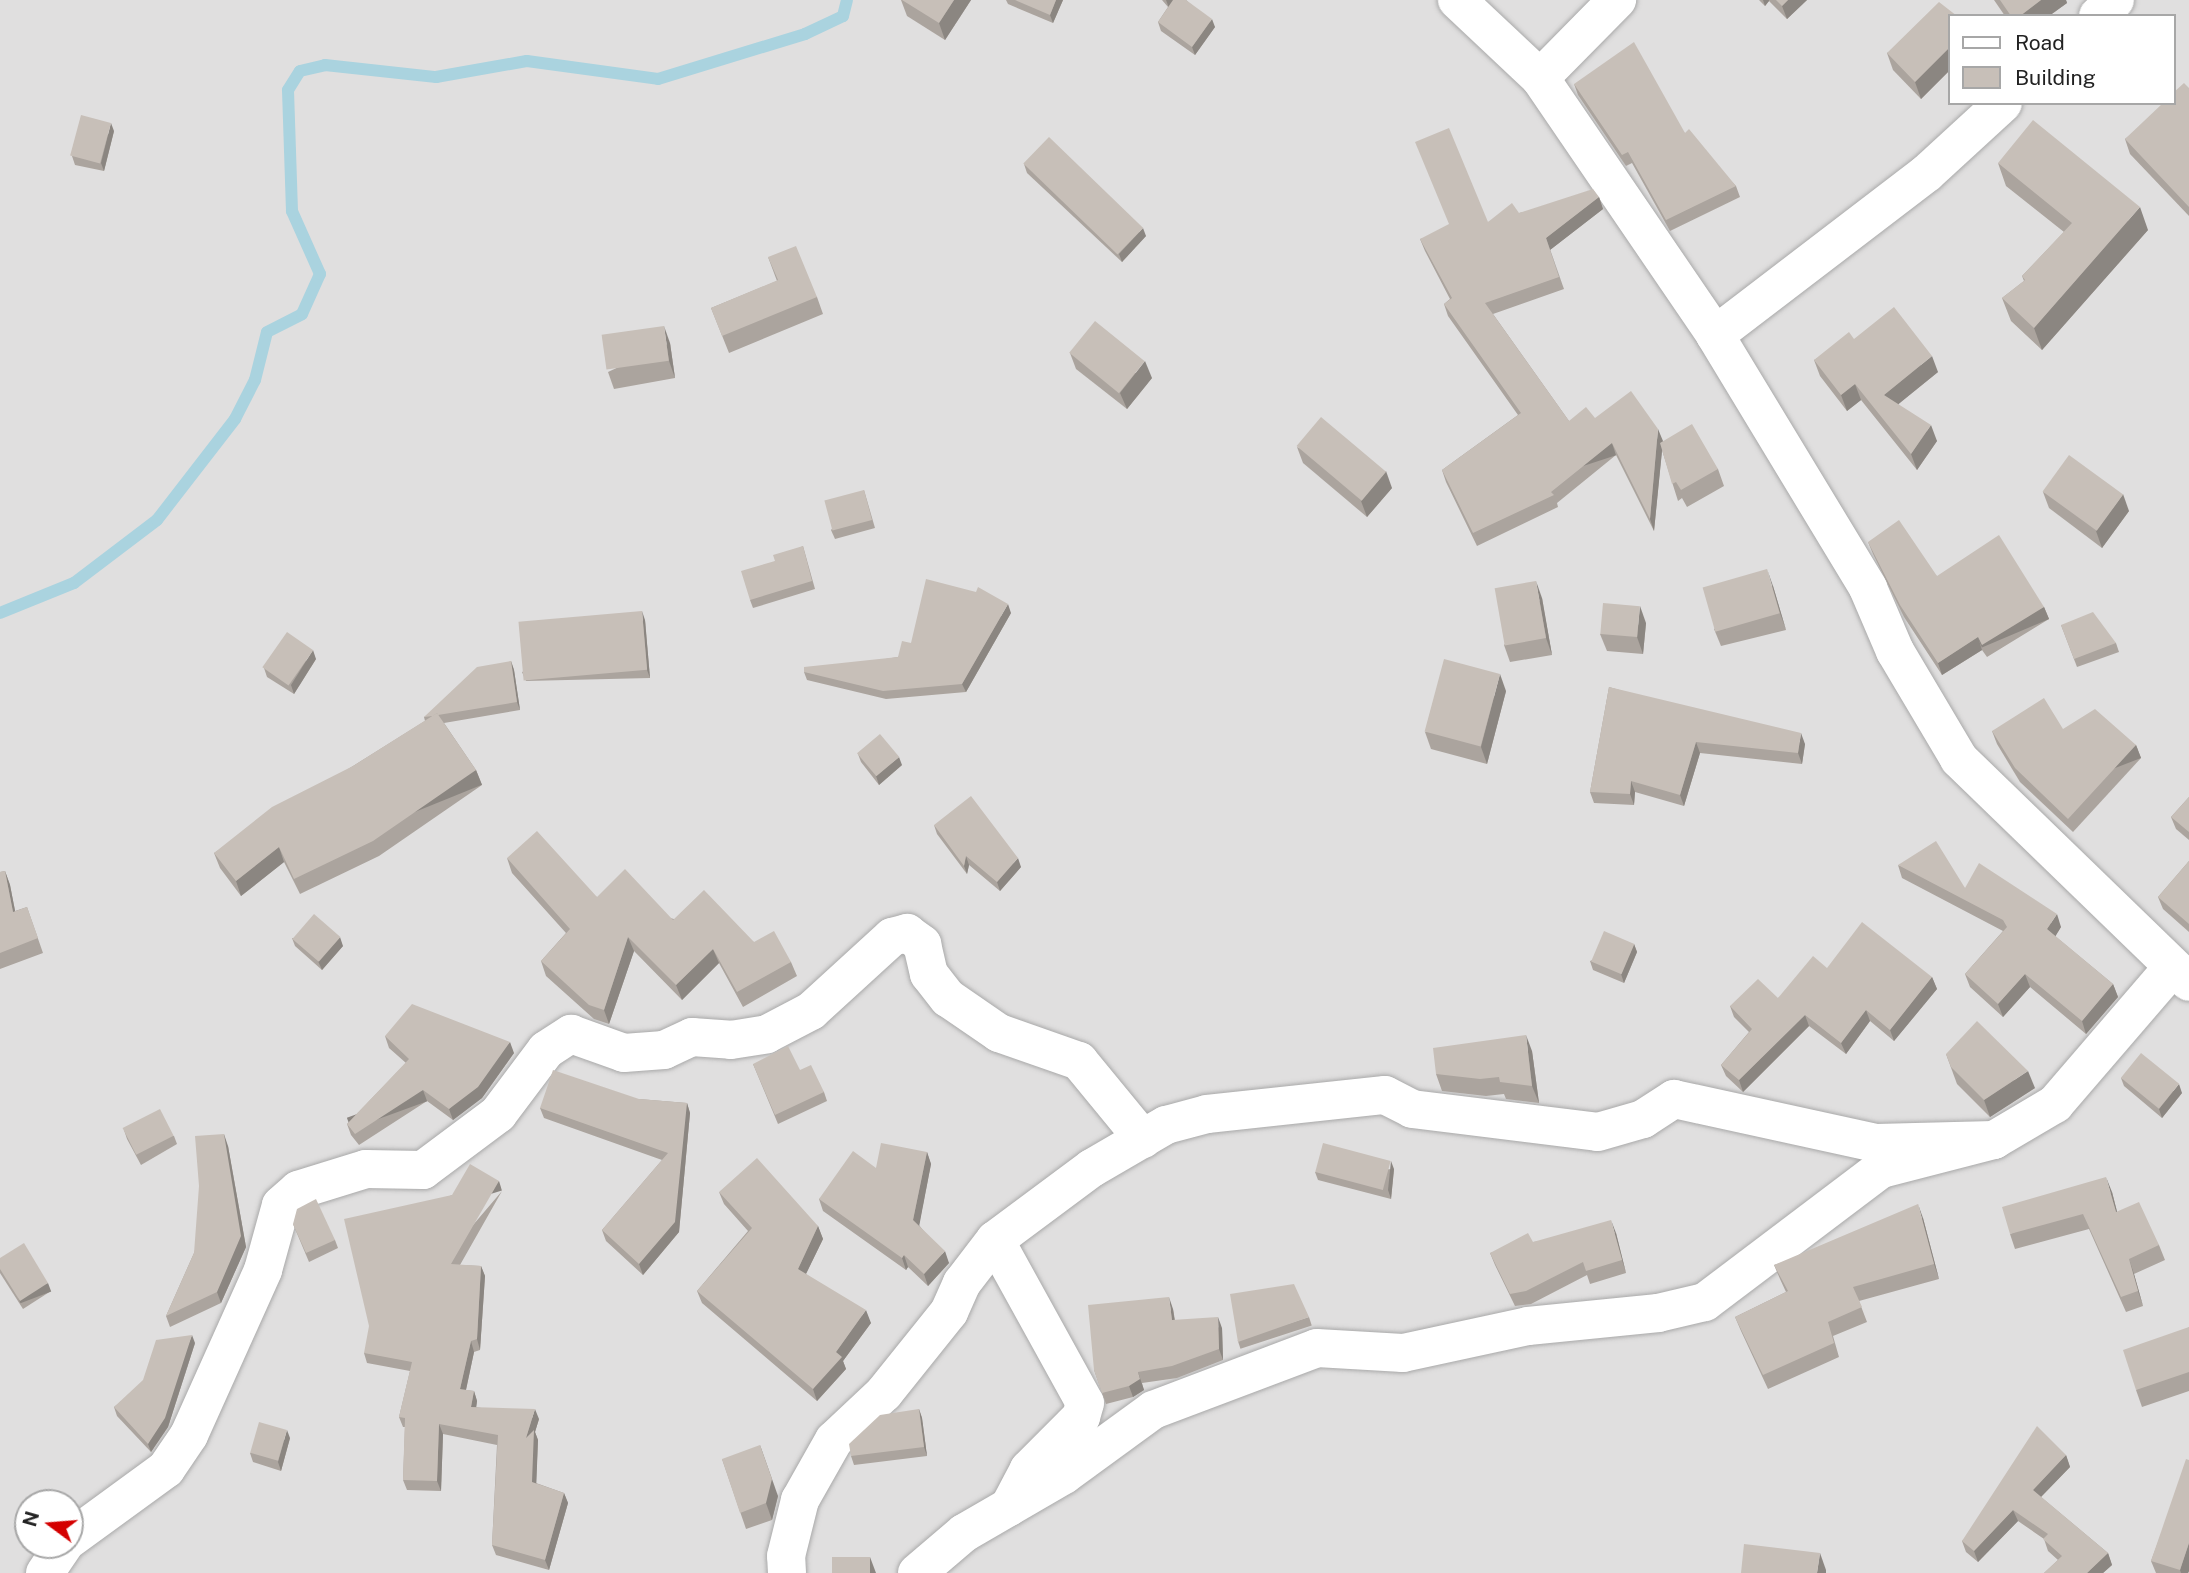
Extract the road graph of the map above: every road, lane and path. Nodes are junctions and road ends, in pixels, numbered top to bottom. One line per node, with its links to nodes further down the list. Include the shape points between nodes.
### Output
1 (1457, 0): 5 (street)
2 (1617, 0): 5 (street)
3 (2115, 0): 4 (street)
4 (2100, 14)
5 (1540, 78): 7 (street)
6 (2001, 105): 7 (street, via 1927,173)
7 (1715, 335): 8 (street, via 1868,588 1895,651 1959,759)
8 (2180, 976): 10 (street, via 2055,1104)
9 (1143, 1139): 10 (street, via 1166,1125 1207,1114 1385,1096 1412,1109 1598,1132 1643,1119 1674,1099 1876,1143); 11 (street, via 1058,1191); 13 (street, via 1079,1061 999,1033 948,998 929,974 922,944 907,933 892,937 811,1011 767,1034 731,1040 692,1037 664,1050 624,1053 571,1034 545,1050 498,1114 423,1170 366,1169 298,1190 281,1205 263,1270 189,1435 166,1469)
10 (1994, 1140): 12 (street, via 1881,1169 1705,1302 1658,1313 1528,1326 1403,1353 1317,1348 1153,1410)
11 (995, 1240): 12 (street, via 1085,1403 1081,1417 1030,1469); 14 (street, via 962,1283 948,1312 892,1383 834,1440 800,1500 786,1556)
12 (1009, 1509): 15 (street, via 964,1533)
13 (84, 1529)
14 (788, 1573)
15 (917, 1573)

